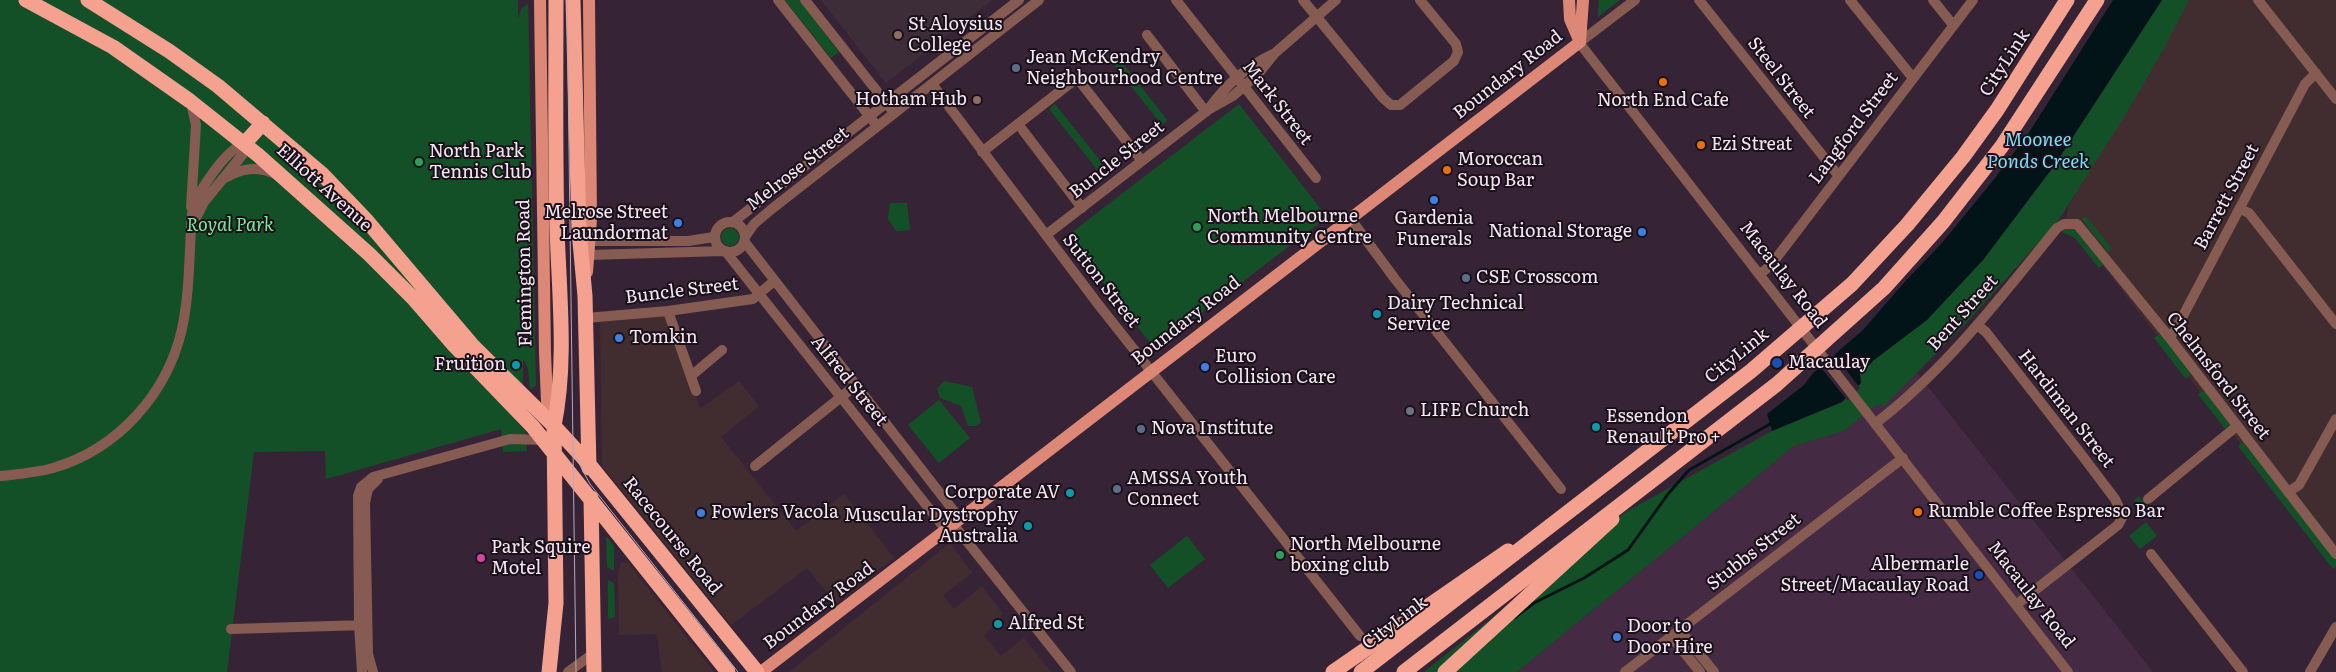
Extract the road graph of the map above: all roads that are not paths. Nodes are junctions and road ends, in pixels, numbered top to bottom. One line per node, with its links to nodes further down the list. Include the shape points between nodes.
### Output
1 (26, 0): 39 (highway, Elliott Avenue, via 113,47)
2 (88, 0): 44 (highway, Elliott Avenue, via 169,50)
3 (540, 0): 87 (main road, Flemington Road, via 545,353 548,402)
4 (556, 0): 87 (highway, Flemington Road, via 560,360 558,410)
5 (573, 0): 26 (highway)
6 (589, 0): 26 (main road)
7 (778, 0): 43 (street)
8 (804, 0): 40 (street)
9 (1019, 0): 28 (street, Melrose Street)
10 (1176, 0): 34 (street, Mark Street)
11 (1303, 0): 25 (street)
12 (1336, 0): 25 (street, Buncle Street)
13 (1420, 0): 25 (street, via 1456,44 1458,52 1454,61 1400,104 1391,104)
14 (1569, 0): 30 (main road, Macaulay Road, via 1570,19)
15 (1583, 0): 30 (main road)
16 (1635, 0): 30 (street, Boundary Road)
17 (1700, 0): 50 (street, Steel Street)
18 (1850, 0): 35 (street)
19 (1933, 0): 27 (street)
20 (1973, 0): 27 (street, Langford Street)
21 (2067, 0): 100 (highway, CityLink, bridge, via 1963,157 1907,225 1852,284 1751,371)
22 (2097, 0): 94 (highway, bridge, via 2002,146 1943,222 1884,288 1777,384)
23 (2258, 0): 33 (street)
24 (1032, 2): 31 (street, Melrose Street)
25 (1317, 18): 32 (street, Buncle Street)
26 (581, 24): 65 (main road); 73 (highway, via 578,231)
27 (1953, 25): 35 (street, Langford Street)
28 (975, 35): 31 (street); 40 (street, Melrose Street)
29 (1146, 35): 41 (street)
30 (1580, 42): 58 (main road, Boundary Road); 70 (street, Macaulay Road)
31 (982, 44): 36 (street, Melrose Street)
32 (1275, 53): 34 (street, Buncle Street, via 1252,64); 37 (street, Buncle Street)
33 (2316, 73): 38 (street); 57 (street, Barrett Street, via 2305,84)
34 (1236, 78): 37 (street, Mark Street); 41 (street, Buncle Street)
35 (1913, 78): 50 (street, Langford Street)
36 (932, 84): 42 (street, Melrose Street); 48 (street, Sutton Street)
37 (1243, 86): 41 (street, Buncle Street, via 1233,96); 51 (street, Mark Street)
38 (2336, 99)
39 (190, 101): 47 (highway, Elliott Avenue); 61 (street, via 196,125)
40 (887, 104): 42 (street); 43 (street, Melrose Street)
41 (1207, 111): 49 (street, Buncle Street)
42 (894, 114): 46 (street, Melrose Street)
43 (870, 118): 46 (street); 54 (street, Melrose Street)
44 (263, 123): 47 (highway); 87 (highway, Elliott Avenue, via 322,174 356,209 468,340)
45 (1018, 124): 48 (street); 49 (street, via 1077,78); 56 (street)
46 (878, 127): 55 (street, Melrose Street)
47 (244, 144): 52 (street, via 243,154); 53 (highway, Elliott Avenue); 61 (street, via 233,150 201,191 193,206)
48 (982, 152): 62 (street, Sutton Street)
49 (1142, 161): 56 (street, Buncle Street)
50 (1838, 176): 70 (street, Langford Street, via 1771,265)
51 (1316, 178)
52 (219, 183): 53 (street, via 240,171 261,169 279,176); 61 (street)
53 (306, 197): 89 (highway, Elliott Avenue, via 414,299)
54 (766, 198): 55 (street); 59 (street, Melrose Street)
55 (773, 208): 64 (street, Melrose Street, via 754,224)
56 (1082, 208): 62 (street, Buncle Street)
57 (2240, 209): 76 (street, via 2249,213); 78 (street, Barrett Street)
58 (1350, 218): 80 (main road, Boundary Road); 96 (street)
59 (733, 222): 63 (street, via 719,226); 64 (street, via 740,226)
60 (2070, 223): 77 (street, Bent Street, via 2057,228); 78 (street, Chelmsford Street, via 2083,229)
61 (191, 226): 95 (street, via 182,330 170,366 147,404 116,435 78,458 45,470)
62 (1046, 236): 80 (street, Sutton Street)
63 (714, 237): 66 (street); 67 (street, via 717,245)
64 (745, 239): 67 (street, via 738,250); 71 (street, Alfred Street)
65 (590, 241): 66 (street); 69 (main road)
66 (666, 241): 68 (street)
67 (725, 251): 68 (street); 72 (street, Alfred Street)
68 (665, 254): 69 (street)
69 (589, 255): 73 (main road)
70 (1760, 274): 86 (street, Macaulay Road)
71 (774, 281): 72 (street, Buncle Street); 82 (street, Alfred Street)
72 (759, 295): 74 (street, Buncle Street, via 753,299); 84 (street, Alfred Street)
73 (585, 296): 75 (highway)
74 (668, 311): 75 (street, Buncle Street); 81 (street)
75 (586, 318): 92 (highway)
76 (2336, 324)
77 (1977, 325): 86 (street, Bent Street, via 1927,377); 104 (street, Hardiman Street, via 1986,332 2081,454 2115,499 2123,516 2118,525)
78 (2169, 337): 88 (street, Chelmsford Street)
79 (722, 350): 81 (street)
80 (1151, 370): 101 (main road, Boundary Road); 109 (street, Sutton Street)
81 (691, 376): 83 (street)
82 (856, 385): 84 (street); 101 (street, Alfred Street)
83 (696, 391)
84 (841, 397): 93 (street); 101 (street, Alfred Street)
85 (2336, 419): 97 (street, via 2297,488)
86 (1876, 423): 91 (street, Macaulay Road)
87 (554, 425): 90 (highway, Flemington Road); 92 (highway, Racecourse Road)
88 (2237, 426): 97 (street, Chelmsford Street); 98 (street)
89 (544, 440): 90 (highway, Elliott Avenue); 105 (street, via 513,439 390,473 361,487 358,494)
90 (554, 454): 99 (highway); 114 (highway, Flemington Road, via 556,603)
91 (1903, 458): 104 (street, Macaulay Road); 108 (street, Stubbs Street)
92 (588, 463): 99 (highway); 118 (highway, Racecourse Road)
93 (755, 466)
94 (1665, 470): 122 (highway, bridge); 123 (highway, bridge)
95 (0, 476)
96 (1561, 489)
97 (2288, 492): 103 (street, Chelmsford Street)
98 (2148, 499)
99 (591, 500): 111 (highway); 117 (highway)
100 (1583, 500): 120 (highway, bridge); 121 (highway, CityLink, bridge)
101 (953, 524): 118 (main road, Boundary Road); 119 (street, Alfred Street)
102 (2151, 554): 128 (street)
103 (2336, 554)
104 (2016, 604): 127 (street, Macaulay Road)
105 (363, 625): 107 (street); 112 (street); 113 (street)
106 (2336, 627): 129 (street)
107 (231, 629)
108 (1680, 630): 110 (street, Stubbs Street); 126 (street)
109 (1360, 636)
110 (1671, 636): 124 (street, Stubbs Street); 125 (street)
111 (594, 653): 115 (street); 116 (highway)
112 (362, 672)
113 (374, 672)
114 (549, 672)
115 (568, 672)
116 (594, 672)
117 (728, 672)
118 (759, 672)
119 (1071, 672)
120 (1333, 672)
121 (1361, 672)
122 (1404, 672)
123 (1445, 672)
124 (1625, 672)
125 (1700, 672)
126 (1714, 672)
127 (2068, 672)
128 (2243, 672)
129 (2310, 672)

